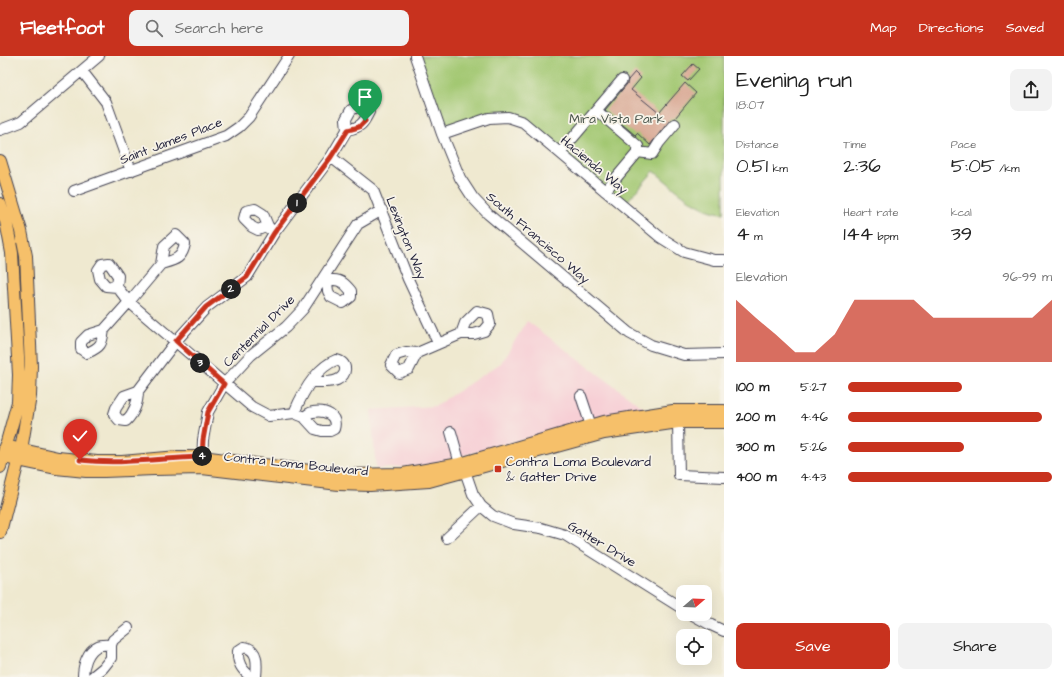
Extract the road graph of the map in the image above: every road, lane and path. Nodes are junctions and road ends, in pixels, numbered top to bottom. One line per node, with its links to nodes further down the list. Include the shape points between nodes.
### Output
1 (99, 56): 4 (street)
2 (288, 56): 15 (street, Saint James Place, via 249,117 239,127 226,136)
3 (415, 56): 10 (street, South Francisco Way)
4 (82, 71): 8 (street, via 22,122); 15 (street, via 106,102)
5 (622, 80): 6 (street)
6 (597, 111): 11 (street, via 638,146); 12 (street)
7 (675, 124): 11 (street, via 652,154)
8 (0, 130)
9 (348, 130): 13 (street)
10 (442, 134): 12 (street, Hacienda Way, via 489,118 508,117 523,122); 29 (street, South Francisco Way, via 460,178 473,198 488,214 629,333 650,345 684,355)
11 (638, 152): 17 (street)
12 (560, 153): 17 (street, Hacienda Way)
13 (331, 157): 19 (street, Lexington Way, via 373,190); 26 (street, via 271,230 247,277 206,307)
14 (0, 161): 42 (main road, via 26,256 32,366 30,396)
15 (131, 171): 16 (street, Saint James Place)
16 (74, 191)
17 (605, 191): 20 (street, Hacienda Way, via 660,237 684,252)
18 (0, 204): 41 (main road, via 12,253 19,375 18,402)
19 (382, 210): 27 (street, Lexington Way, via 408,279); 31 (street, Centennial Drive, via 358,224 325,281 303,309 286,327 251,355)
20 (724, 260)
21 (161, 264): 23 (street)
22 (117, 287): 23 (street)
23 (130, 302): 24 (street); 26 (street)
24 (104, 330)
25 (461, 334): 27 (street)
26 (176, 341): 31 (street); 32 (street)
27 (438, 343): 28 (street)
28 (417, 353)
29 (724, 354)
30 (311, 382): 35 (street, via 302,394)
31 (224, 384): 35 (street, via 252,407 269,416); 43 (street, Centennial Drive, via 208,412)
32 (138, 391)
33 (581, 396): 39 (street)
34 (724, 411): 39 (main road, Contra Loma Boulevard, via 673,411)
35 (294, 413): 36 (street)
36 (304, 416)
37 (678, 422): 38 (main road, Contra Loma Boulevard); 44 (main road, Contra Loma Boulevard, via 604,433); 45 (street, via 679,475)
38 (724, 422)
39 (591, 426): 44 (main road, Contra Loma Boulevard)
40 (451, 432): 44 (street, Gatter Drive)
41 (2, 454): 42 (main road, Contra Loma Boulevard)
42 (19, 455): 43 (main road, Contra Loma Boulevard, via 56,468 98,471); 47 (main road)
43 (202, 463): 44 (main road, Contra Loma Boulevard, via 339,484 370,485 429,480)
44 (462, 467): 46 (street, Gatter Drive, via 470,488)
45 (724, 477)
46 (481, 506): 48 (street); 49 (street, Gatter Drive, via 493,516 507,522 549,529 570,537)
47 (0, 532)
48 (447, 538)
49 (676, 605)
50 (704, 621): 52 (street)
51 (128, 628): 53 (street, via 113,640)
52 (724, 631)
53 (111, 645): 54 (street, via 98,646 90,654 83,668); 55 (street, via 111,658 104,668)
54 (83, 677)
55 (92, 677)
56 (251, 677): 57 (street, via 240,667 238,659 238,651 244,647 255,653)
57 (256, 677)

